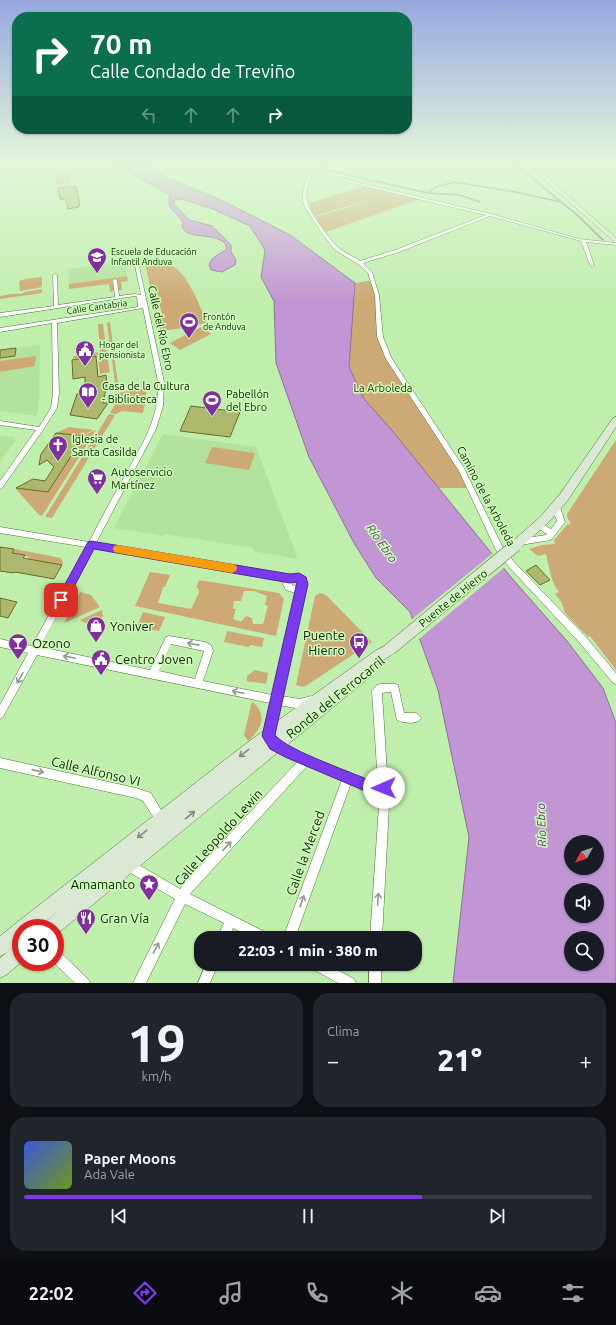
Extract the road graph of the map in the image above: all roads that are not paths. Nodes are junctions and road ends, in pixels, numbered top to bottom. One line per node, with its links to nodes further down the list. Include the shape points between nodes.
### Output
1 (308, 210): 7 (street, Camino de la Arboleda, via 332,244 340,252)
2 (468, 210): 4 (street)
3 (580, 210): 6 (main road)
4 (490, 215): 5 (street); 7 (street)
5 (583, 241): 6 (street); 8 (street)
6 (616, 243)
7 (360, 263): 34 (street, Camino de la Arboleda, via 374,280 380,336 389,359 462,470 499,548)
8 (592, 265)
9 (137, 266): 12 (street, Calle del Río Ebro)
10 (55, 275): 14 (street)
11 (114, 280): 13 (street)
12 (143, 293): 13 (street, Calle Cantabria); 15 (street, Calle del Río Ebro)
13 (117, 297): 14 (street, Calle Cantabria)
14 (56, 306): 16 (street, Calle Cantabria)
15 (146, 309): 17 (street, Calle Cantabria); 29 (street, Calle del Río Ebro, via 161,382 162,402 153,429)
16 (0, 314): 18 (street, Calle Cantabria, via 135,295 139,296 141,308)
17 (55, 323): 18 (street, Calle Cantabria); 21 (street, via 56,394 54,408)
18 (0, 330)
19 (616, 420): 23 (main road, Puente de Hierro)
20 (0, 423): 21 (street)
21 (41, 429): 22 (street)
22 (0, 486)
23 (556, 507): 24 (main road, Puente de Hierro); 25 (street, via 561,522)
24 (542, 522): 25 (street); 27 (street); 28 (main road, Puente de Hierro)
25 (558, 526): 27 (street)
26 (0, 530): 29 (street)
27 (552, 534): 28 (street, via 548,538)
28 (518, 544): 32 (main road, Puente de Hierro, bridge)
29 (91, 545): 31 (street, Calle del Río Ebro); 36 (street, via 290,578 287,584 289,588 301,588)
30 (0, 642): 31 (street)
31 (35, 650): 33 (street, one-way to 31); 38 (street, Calle del Río Ebro, one-way to 38)
32 (390, 650): 37 (main road, Ronda del Ferrocarril, via 379,655); 40 (main road, Ronda del Ferrocarril, via 388,655)
33 (153, 674): 35 (street); 35 (street, one-way to 33, via 209,652 204,646 169,640)
34 (616, 680)
35 (198, 683): 36 (street, one-way to 35)
36 (276, 700): 37 (street, via 300,704); 40 (street)
37 (317, 700): 40 (main road, Ronda del Ferrocarril)
38 (0, 714)
39 (416, 718): 44 (street, via 400,717 395,688 380,688 376,691)
40 (271, 741): 41 (street); 45 (main road, Ronda del Ferrocarril, one-way to 45); 46 (main road, Ronda del Ferrocarril, one-way to 40)
41 (306, 760): 43 (street); 48 (street, Calle Leopoldo Lewin, one-way to 41, via 187,888)
42 (0, 763): 45 (street, Calle Alfonso VI, one-way to 45, via 136,793 147,797)
43 (348, 777): 44 (street); 54 (street, Calle la Merced, one-way to 43)
44 (384, 795): 55 (street, one-way to 44)
45 (161, 818): 46 (street, Calle Alfonso VI); 49 (main road, Ronda del Ferrocarril, one-way to 49)
46 (170, 831): 47 (main road, Ronda del Ferrocarril)
47 (128, 865): 48 (street); 50 (main road, Ronda del Ferrocarril)
48 (183, 896): 51 (street); 65 (street, Calle Leopoldo Lewin, one-way to 48)
49 (35, 919)
50 (62, 919)
51 (231, 920): 52 (street); 53 (street)
52 (226, 931)
53 (252, 931)
54 (292, 931)
55 (376, 931)
56 (12, 937): 57 (main road)
57 (0, 947)
58 (12, 959): 60 (main road)
59 (64, 964): 64 (street)
60 (0, 969)
61 (209, 971): 66 (street)
62 (328, 971): 67 (street)
63 (374, 971): 68 (street)
64 (84, 983)
65 (139, 983)
66 (204, 983)
67 (350, 983)
68 (374, 983)

